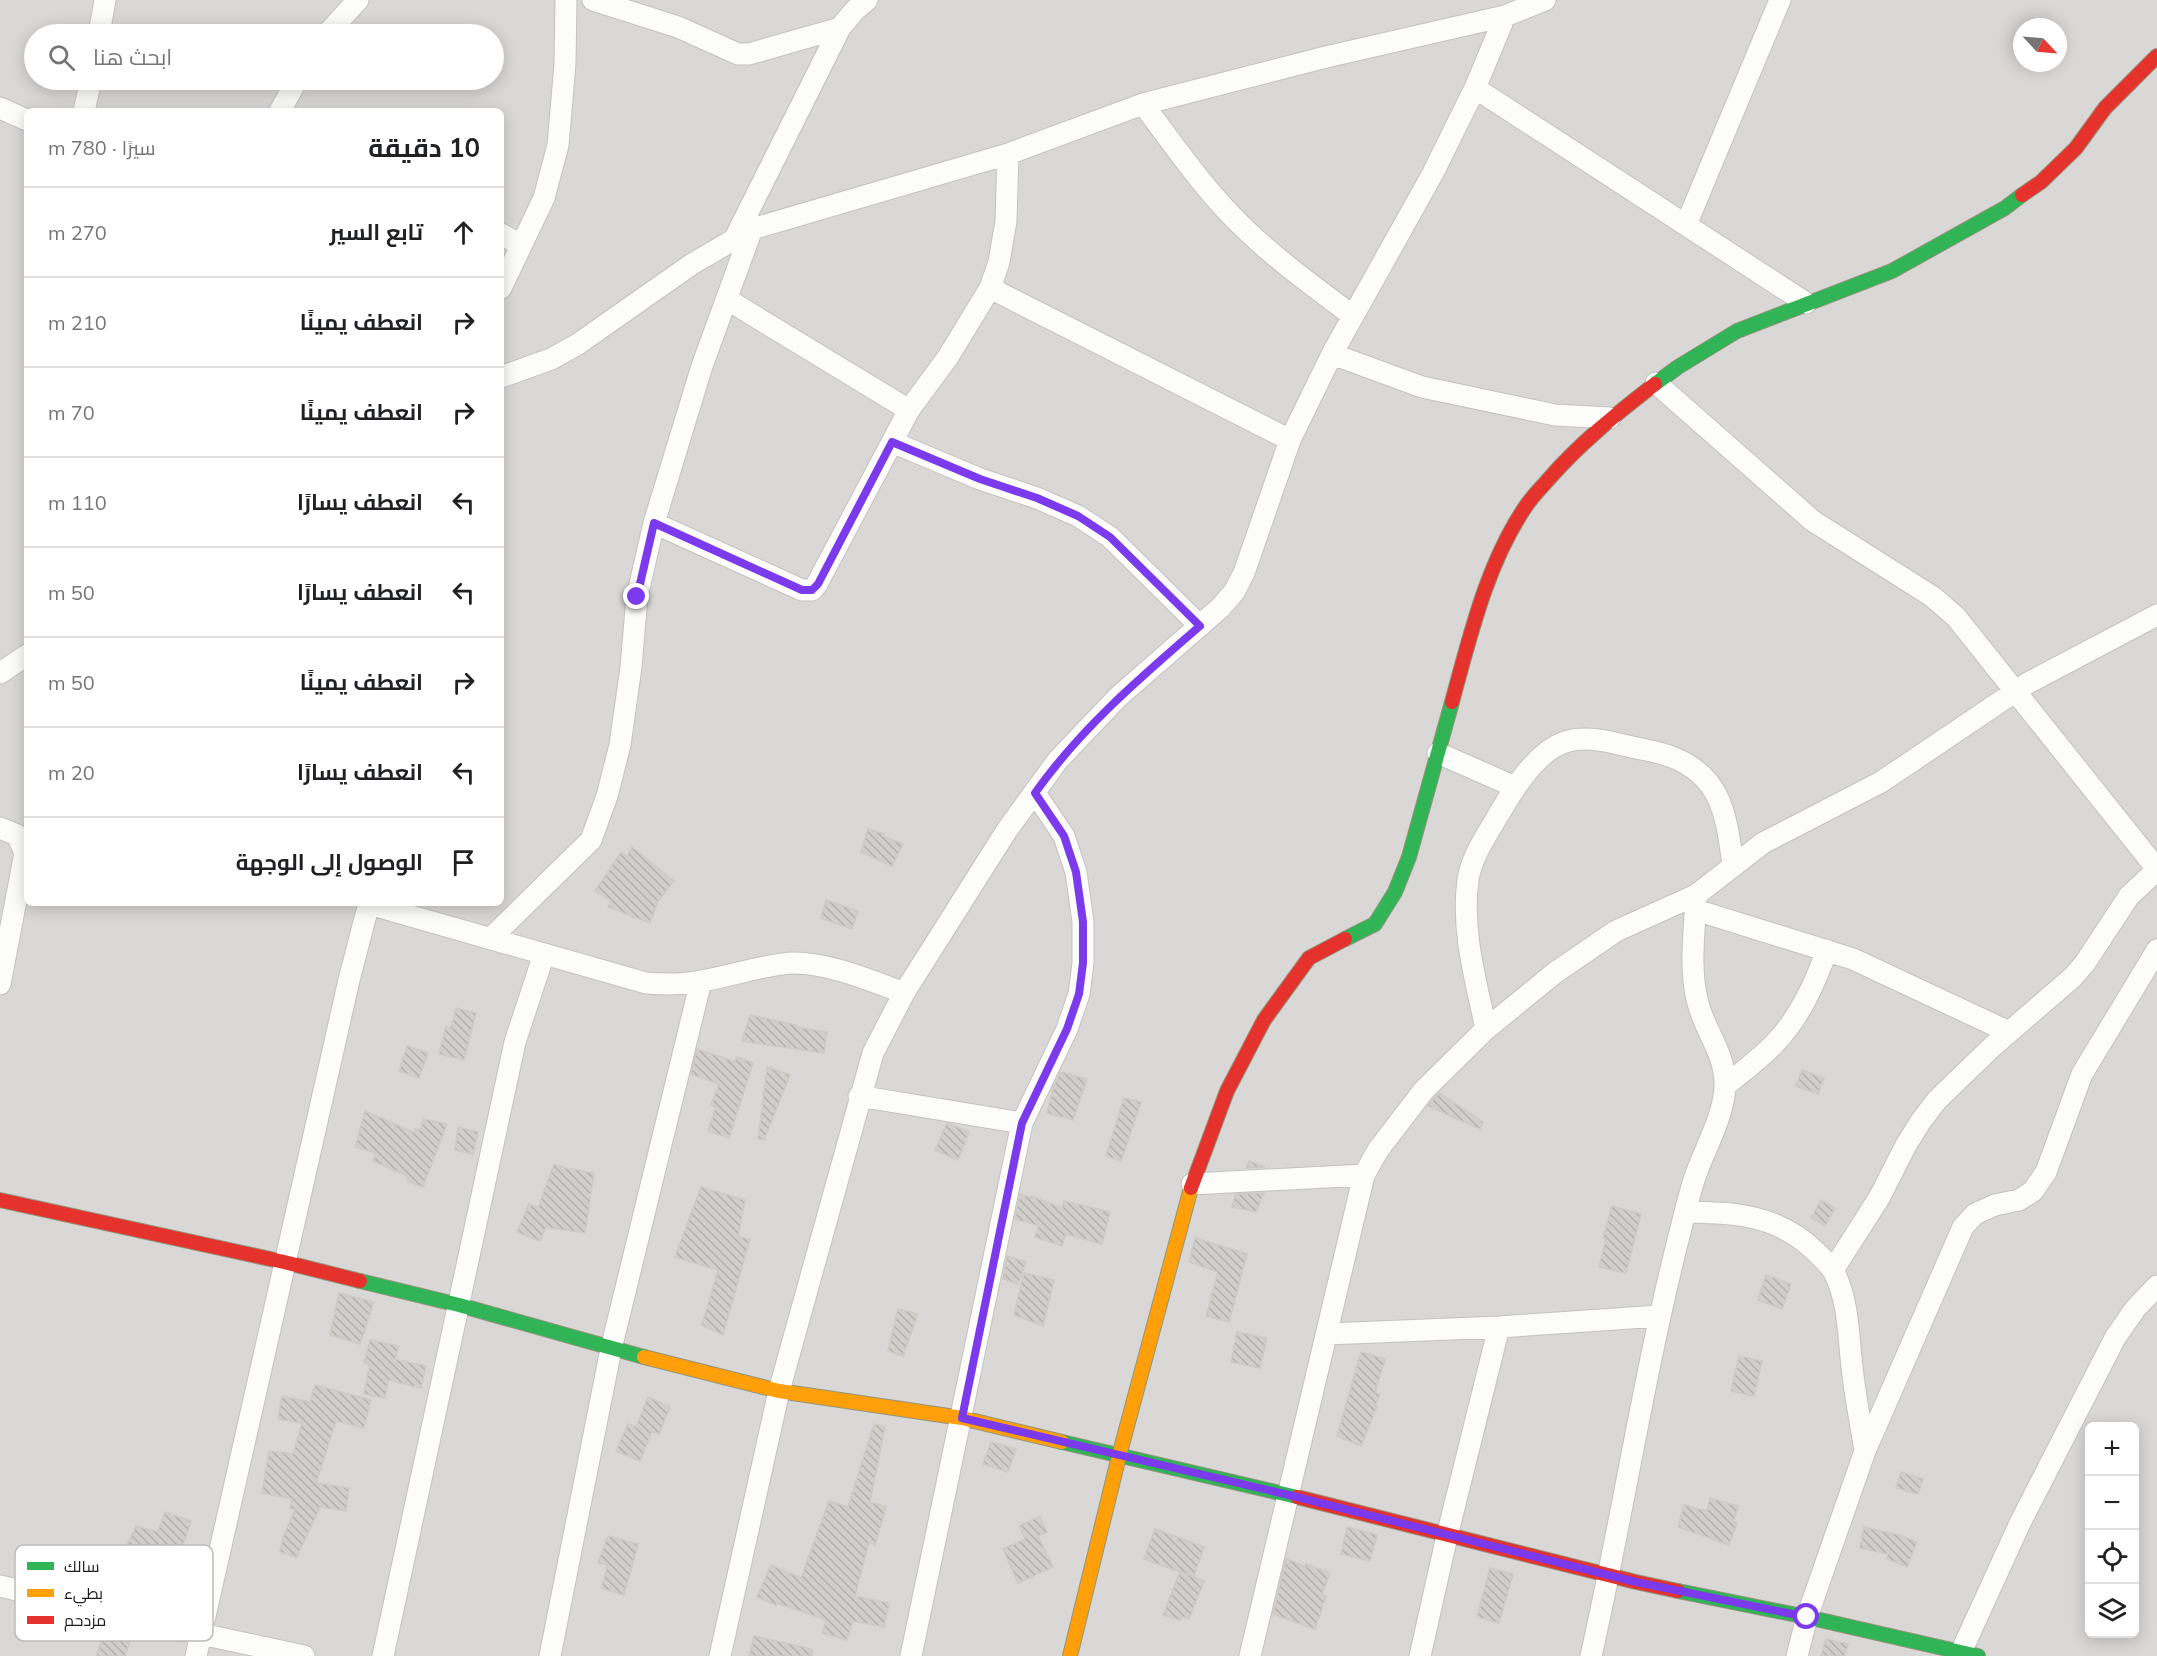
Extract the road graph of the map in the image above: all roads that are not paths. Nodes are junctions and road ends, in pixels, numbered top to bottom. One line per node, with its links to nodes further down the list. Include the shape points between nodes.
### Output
1 (105, 0): 9 (street)
2 (358, 0): 10 (street)
3 (566, 0): 25 (street, via 558,145 544,198)
4 (593, 0): 11 (street, via 678,27 738,54)
5 (867, 0): 11 (street)
6 (1545, 0): 8 (street)
7 (1780, 0): 22 (street)
8 (1505, 16): 13 (street); 16 (street)
9 (101, 24)
10 (336, 24)
11 (840, 28): 23 (street)
12 (2157, 56): 29 (street, via 2105,108 2076,148 2041,182 2005,208 1892,271)
13 (1475, 88): 22 (street); 30 (street, via 1405,226)
14 (89, 90): 18 (street)
15 (293, 90): 19 (street)
16 (1143, 104): 21 (street); 30 (street, via 1196,174 1244,228)
17 (0, 108): 20 (street)
18 (85, 108)
19 (284, 108)
20 (24, 119)
21 (1008, 154): 23 (street); 27 (street, via 1006,221)
22 (1686, 225): 29 (street)
23 (744, 234): 28 (street); 32 (street, via 692,264 578,344)
24 (504, 236): 25 (street)
25 (522, 245): 26 (street)
26 (504, 282)
27 (990, 288): 34 (street, via 948,357); 36 (street)
28 (728, 300): 34 (street); 38 (street, via 702,366)
29 (1806, 303): 33 (street, via 1737,331)
30 (1353, 316): 31 (street)
31 (1332, 354): 35 (street, via 1422,387 1556,415); 36 (street)
32 (504, 376)
33 (1656, 383): 35 (street); 43 (street, via 1814,521 1941,604 1956,617)
34 (909, 410): 37 (street)
35 (1610, 418): 44 (street, via 1527,505 1498,556)
36 (1290, 440): 40 (street, via 1244,573 1234,592)
37 (892, 442): 38 (street, via 812,590 802,590); 40 (street, via 1078,516 1110,537)
38 (654, 523): 55 (street, via 637,597 632,667 620,745 591,840)
39 (2157, 615): 43 (street)
40 (1200, 626): 46 (street, via 1118,697 1059,760)
41 (24, 657): 42 (street)
42 (0, 673)
43 (2014, 692): 50 (street, via 1881,782 1763,843); 51 (street)
44 (1438, 753): 45 (street); 68 (street, via 1409,857 1395,892 1375,924 1309,958 1264,1020 1227,1091)
45 (1515, 788): 50 (street, via 1540,757 1564,742 1598,739 1672,757 1696,770 1715,791 1725,814); 62 (street, via 1476,853 1468,879 1472,957)
46 (1035, 793): 61 (street, via 1006,830); 66 (street, via 1064,836 1076,872 1083,922 1083,963 1079,994 1067,1029)
47 (0, 828): 48 (street, via 17,836)
48 (24, 851)
49 (24, 858): 60 (street)
50 (1732, 864): 52 (street)
51 (2157, 869): 63 (street, via 2129,896 2073,977)
52 (1696, 902): 56 (street); 62 (street, via 1616,931 1556,972); 64 (street, via 1693,970 1697,1000 1723,1062)
53 (368, 906): 71 (street)
54 (376, 906): 55 (street)
55 (490, 939): 58 (street)
56 (1827, 950): 63 (street); 64 (street, via 1815,983 1776,1042)
57 (2157, 950): 81 (street, via 2082,1074 2046,1172 2033,1191 2019,1200 1975,1214 1963,1227)
58 (544, 954): 59 (street, via 646,983); 74 (street, via 515,1042)
59 (701, 981): 61 (street, via 794,963 842,970); 78 (street)
60 (0, 984)
61 (904, 993): 65 (street, via 873,1053)
62 (1486, 1029): 67 (street, via 1424,1090 1389,1134)
63 (2009, 1032): 72 (street, via 1937,1100 1921,1121)
64 (1725, 1086): 70 (street)
65 (859, 1096): 66 (street); 79 (street)
66 (1022, 1123): 80 (street)
67 (1364, 1175): 68 (street); 77 (street)
68 (1192, 1184): 82 (street)
69 (0, 1200): 71 (street)
70 (1685, 1212): 72 (street, via 1750,1216 1776,1225 1805,1242); 75 (street)
71 (284, 1262): 74 (street); 86 (street)
72 (1833, 1270): 81 (street, via 1845,1300)
73 (2157, 1286): 92 (street, via 2115,1338 2021,1521)
74 (459, 1305): 78 (street); 95 (street)
75 (1659, 1316): 76 (street); 85 (street)
76 (1499, 1327): 77 (street); 84 (street)
77 (1327, 1334): 83 (street)
78 (611, 1348): 79 (street); 96 (street)
79 (779, 1391): 80 (street); 97 (street)
80 (962, 1418): 82 (street); 98 (street)
81 (1865, 1451): 89 (street)
82 (1119, 1456): 83 (street); 99 (street)
83 (1289, 1495): 84 (street); 100 (street)
84 (1447, 1536): 85 (street); 101 (street)
85 (1609, 1575): 89 (street); 102 (street)
86 (213, 1580)
87 (0, 1586): 88 (street)
88 (15, 1590)
89 (1807, 1617): 92 (street); 103 (street)
90 (213, 1637): 94 (street)
91 (199, 1641): 93 (street)
92 (1966, 1655)
93 (196, 1656)
94 (304, 1656)
95 (383, 1656)
96 (550, 1656)
97 (720, 1656)
98 (911, 1656)
99 (1070, 1656)
100 (1250, 1656)
101 (1420, 1656)
102 (1591, 1656)
103 (1797, 1656)

